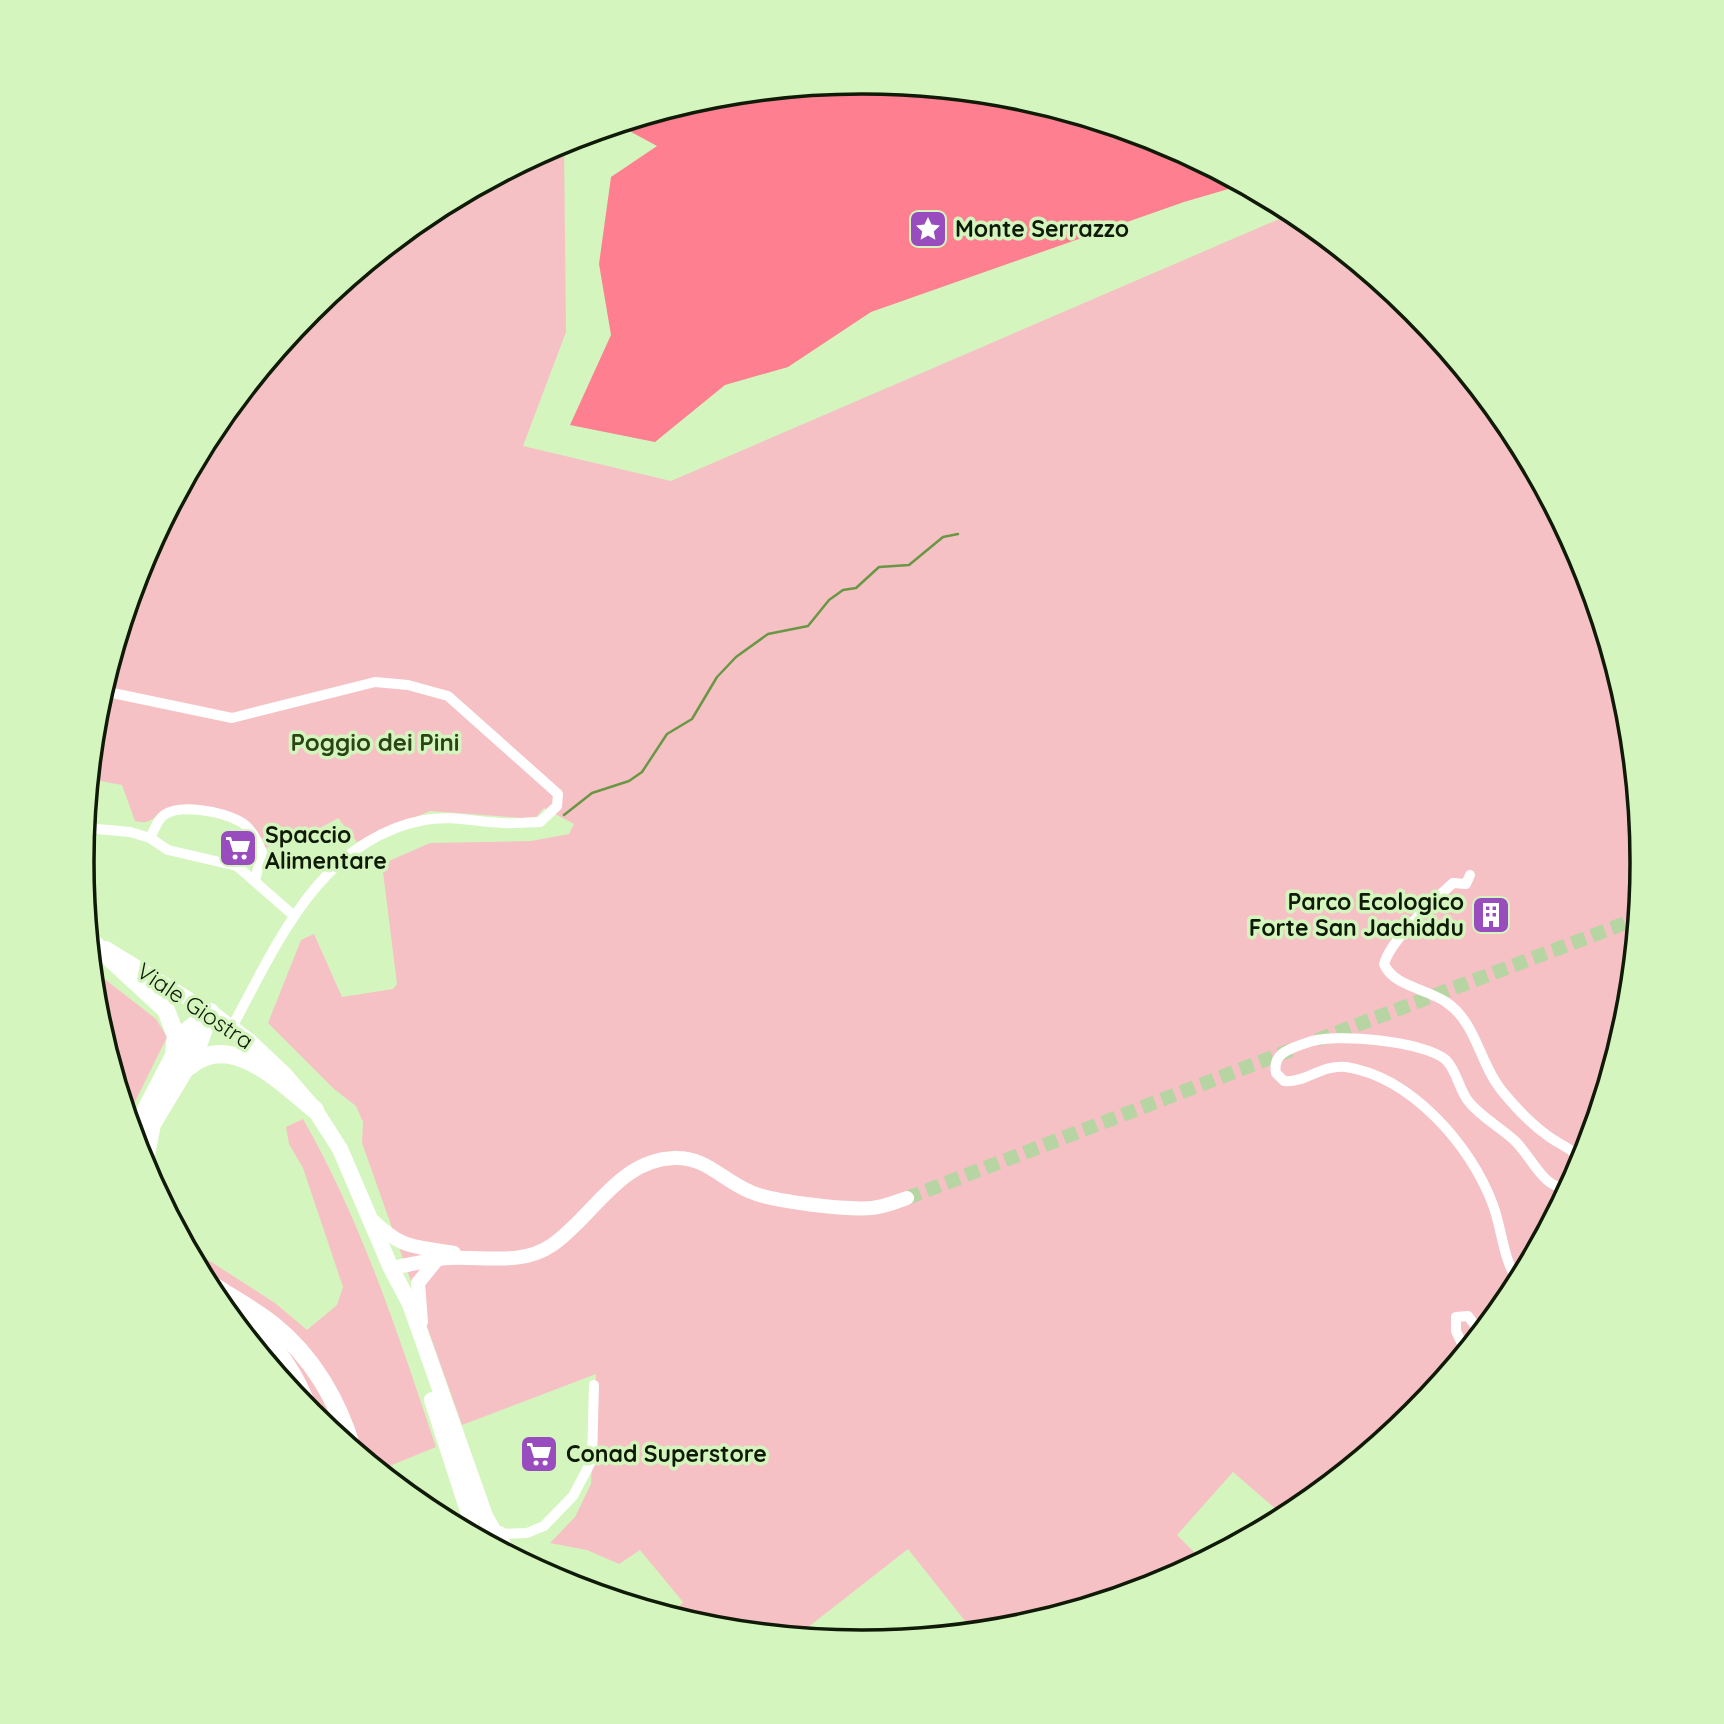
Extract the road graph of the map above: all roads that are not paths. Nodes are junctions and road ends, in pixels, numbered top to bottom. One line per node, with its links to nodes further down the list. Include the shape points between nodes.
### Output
1 (114, 693): 6 (street, via 232,718 375,682 408,685 448,696 558,794 557,806 540,822 423,821 351,851)
2 (95, 828): 3 (street)
3 (150, 838): 5 (street, via 168,850 237,866); 5 (street, via 160,818 171,811 195,810 238,820 262,852)
4 (1470, 875): 15 (street, via 1466,884 1453,883 1443,892 1390,949 1384,964 1395,978 1438,996 1463,1017 1502,1090 1544,1134)
5 (255, 881): 6 (street)
6 (293, 915): 10 (street)
7 (99, 945): 9 (main road, Viale Giostra)
8 (100, 948): 11 (highway, via 166,1010 176,1036)
9 (210, 1012): 10 (main road, Viale Giostra); 11 (highway, via 196,1051)
10 (232, 1027): 12 (main road, Viale Giostra, via 276,1066)
11 (179, 1067): 12 (highway, via 209,1054 233,1054 282,1083); 13 (highway); 14 (highway, via 152,1124)
12 (315, 1110): 18 (main road, Viale Giostra, via 340,1149)
13 (140, 1122)
14 (148, 1143)
15 (1572, 1152)
16 (1557, 1186): 22 (street, via 1476,1109 1447,1061 1431,1052 1344,1037 1311,1041 1283,1052 1276,1061 1276,1073 1284,1081 1334,1067 1372,1072 1436,1119 1482,1180)
17 (907, 1198): 20 (main road, via 863,1209 772,1198 744,1189 701,1162 662,1159 627,1175 544,1250 512,1258)
18 (371, 1219): 19 (main road, via 400,1244); 23 (main road, Viale Giostra)
19 (423, 1250): 20 (main road); 23 (main road, via 408,1254)
20 (476, 1257): 21 (main road)
21 (435, 1261): 23 (main road); 28 (main road, via 418,1283)
22 (1513, 1267)
23 (391, 1268): 28 (main road, Viale Giostra, via 410,1304); 32 (main road, Viale Giostra, via 399,1306)
24 (237, 1306): 31 (highway, via 272,1324 302,1354 333,1399)
25 (247, 1321): 29 (highway, via 280,1354)
26 (1474, 1325): 27 (street, via 1468,1317 1456,1317)
27 (1461, 1341)
28 (427, 1355): 34 (main road, Viale Giostra, via 485,1516)
29 (294, 1378)
30 (594, 1385): 35 (street, via 588,1472 556,1517)
31 (344, 1428)
32 (471, 1522)
33 (484, 1530): 34 (main road)
34 (496, 1533): 35 (street); 36 (main road, Viale Giostra)
35 (527, 1533): 37 (street)
36 (498, 1537)
37 (513, 1545)

